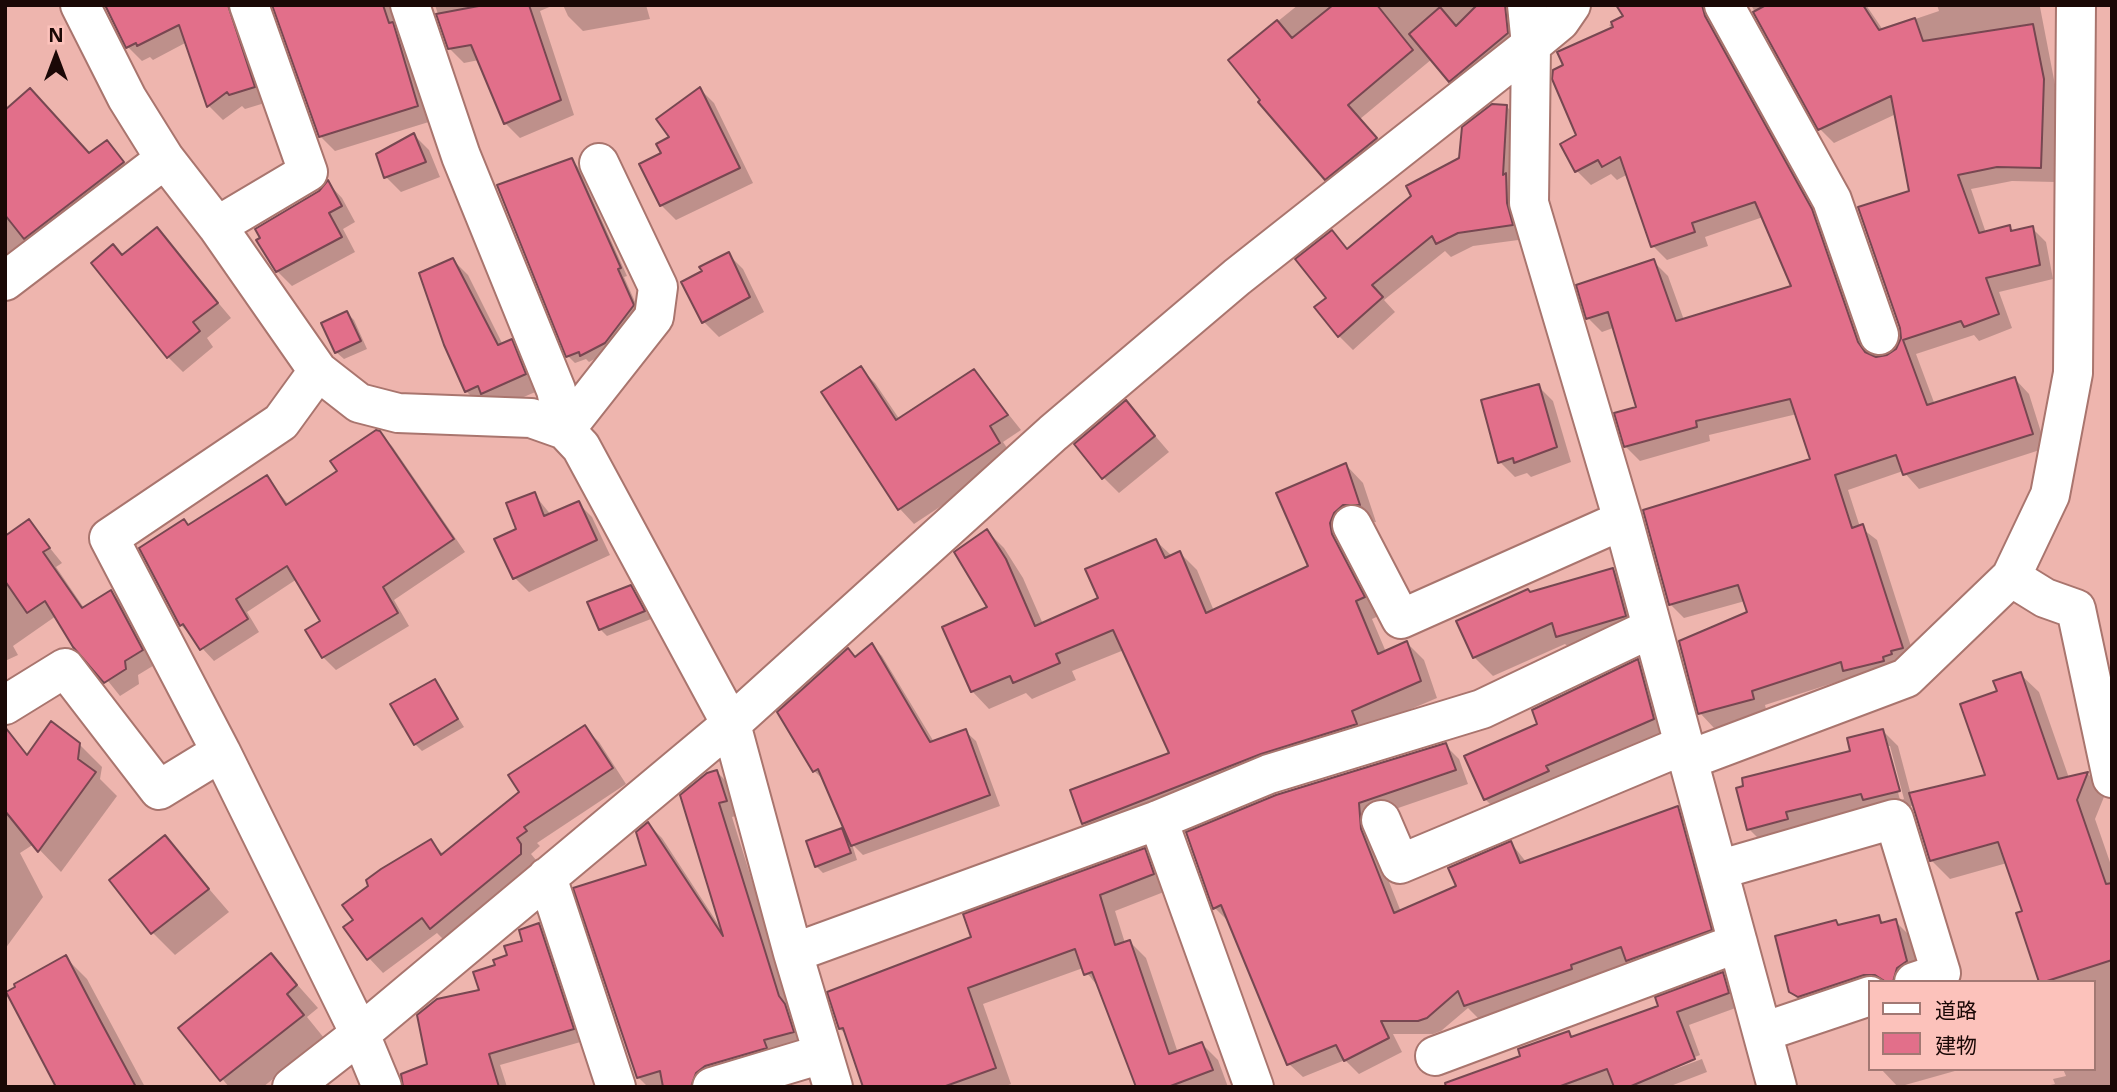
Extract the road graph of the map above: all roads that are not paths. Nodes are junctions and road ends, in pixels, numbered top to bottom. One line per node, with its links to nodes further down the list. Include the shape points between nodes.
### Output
1 (80, 5): 9 (street, via 127,98)
2 (249, 5): 11 (street, via 308,172)
3 (410, 5): 15 (street, via 461,156 556,390)
4 (1527, 5): 8 (street)
5 (1571, 5): 8 (street, via 1560,21)
6 (1724, 5): 13 (street, via 1832,200)
7 (2076, 5): 18 (street, via 2073,373 2050,495)
8 (1531, 45): 16 (street, via 1529,203); 21 (street, via 1217,294 1053,433)
9 (165, 159): 11 (street); 12 (street)
10 (599, 163): 15 (street, via 658,287 654,317)
11 (217, 226): 14 (street)
12 (5, 281)
13 (1879, 335)
14 (318, 370): 15 (street, via 359,403 398,413 531,418); 22 (street, via 281,422 109,538)
15 (565, 430): 21 (street, via 581,447)
16 (1623, 520): 17 (street, via 1401,619); 19 (street)
17 (1352, 525)
18 (2011, 577): 23 (street, via 1906,678); 24 (street, via 2076,610)
19 (1652, 628): 23 (street); 25 (street, via 1482,709 1269,774)
20 (5, 705): 22 (street, via 65,668 159,790)
21 (731, 724): 28 (street); 30 (street)
22 (221, 752): 34 (street)
23 (1686, 753): 26 (street, via 1400,864); 27 (street)
24 (2112, 778)
25 (1158, 820): 30 (street); 41 (street)
26 (1381, 820)
27 (1718, 870): 29 (street); 31 (street, via 1894,819 1941,973)
28 (547, 877): 34 (street); 39 (street)
29 (1738, 943): 33 (street); 35 (street)
30 (793, 953): 36 (street)
31 (1920, 980)
32 (1868, 997): 33 (street)
33 (1763, 1032): 42 (street)
34 (360, 1034): 37 (street); 38 (street)
35 (1435, 1056)
36 (828, 1070): 40 (street)
37 (292, 1087)
38 (382, 1087)
39 (616, 1087)
40 (712, 1087)
41 (1254, 1087)
42 (1777, 1087)

